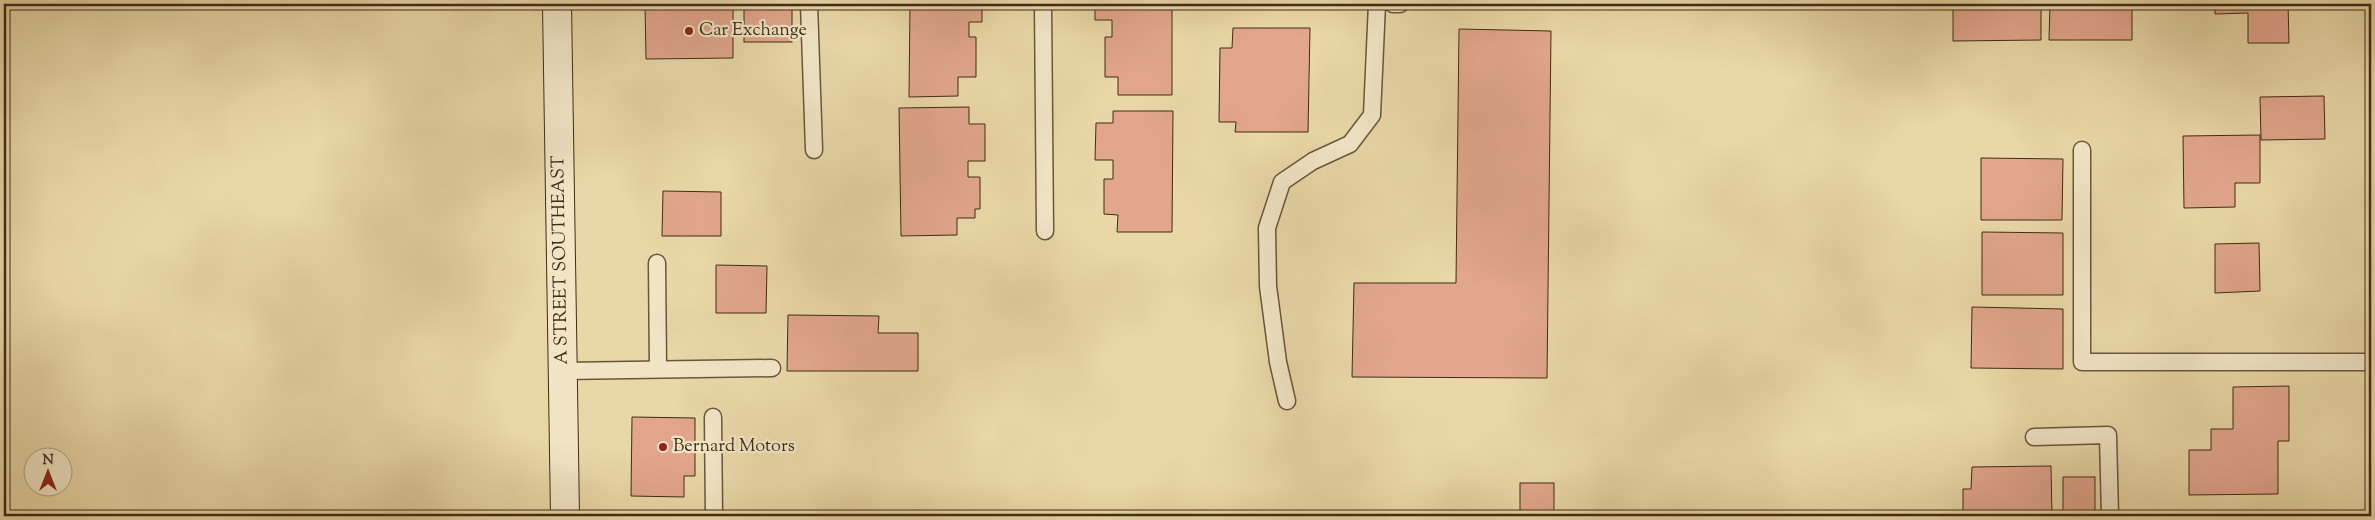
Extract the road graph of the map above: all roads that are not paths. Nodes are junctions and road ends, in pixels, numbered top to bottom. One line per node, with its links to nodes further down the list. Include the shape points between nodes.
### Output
1 (557, 4): 14 (main road, A STREET SOUTHEAST)
2 (809, 4): 7 (lane)
3 (1043, 4): 9 (lane)
4 (1377, 4): 15 (lane, via 1372,116 1350,144 1314,161 1282,182 1267,228 1268,286 1278,362)
5 (1393, 4): 6 (lane)
6 (1400, 4)
7 (814, 150)
8 (2082, 150): 11 (lane, via 2082,362)
9 (1046, 231)
10 (657, 263): 13 (lane)
11 (2371, 362)
12 (772, 368): 13 (lane)
13 (658, 369): 14 (lane)
14 (563, 371): 18 (main road, A STREET SOUTHEAST)
15 (1287, 401)
16 (713, 417): 19 (lane)
17 (2034, 437): 20 (lane, via 2108,435)
18 (565, 516)
19 (714, 516)
20 (2110, 516)

